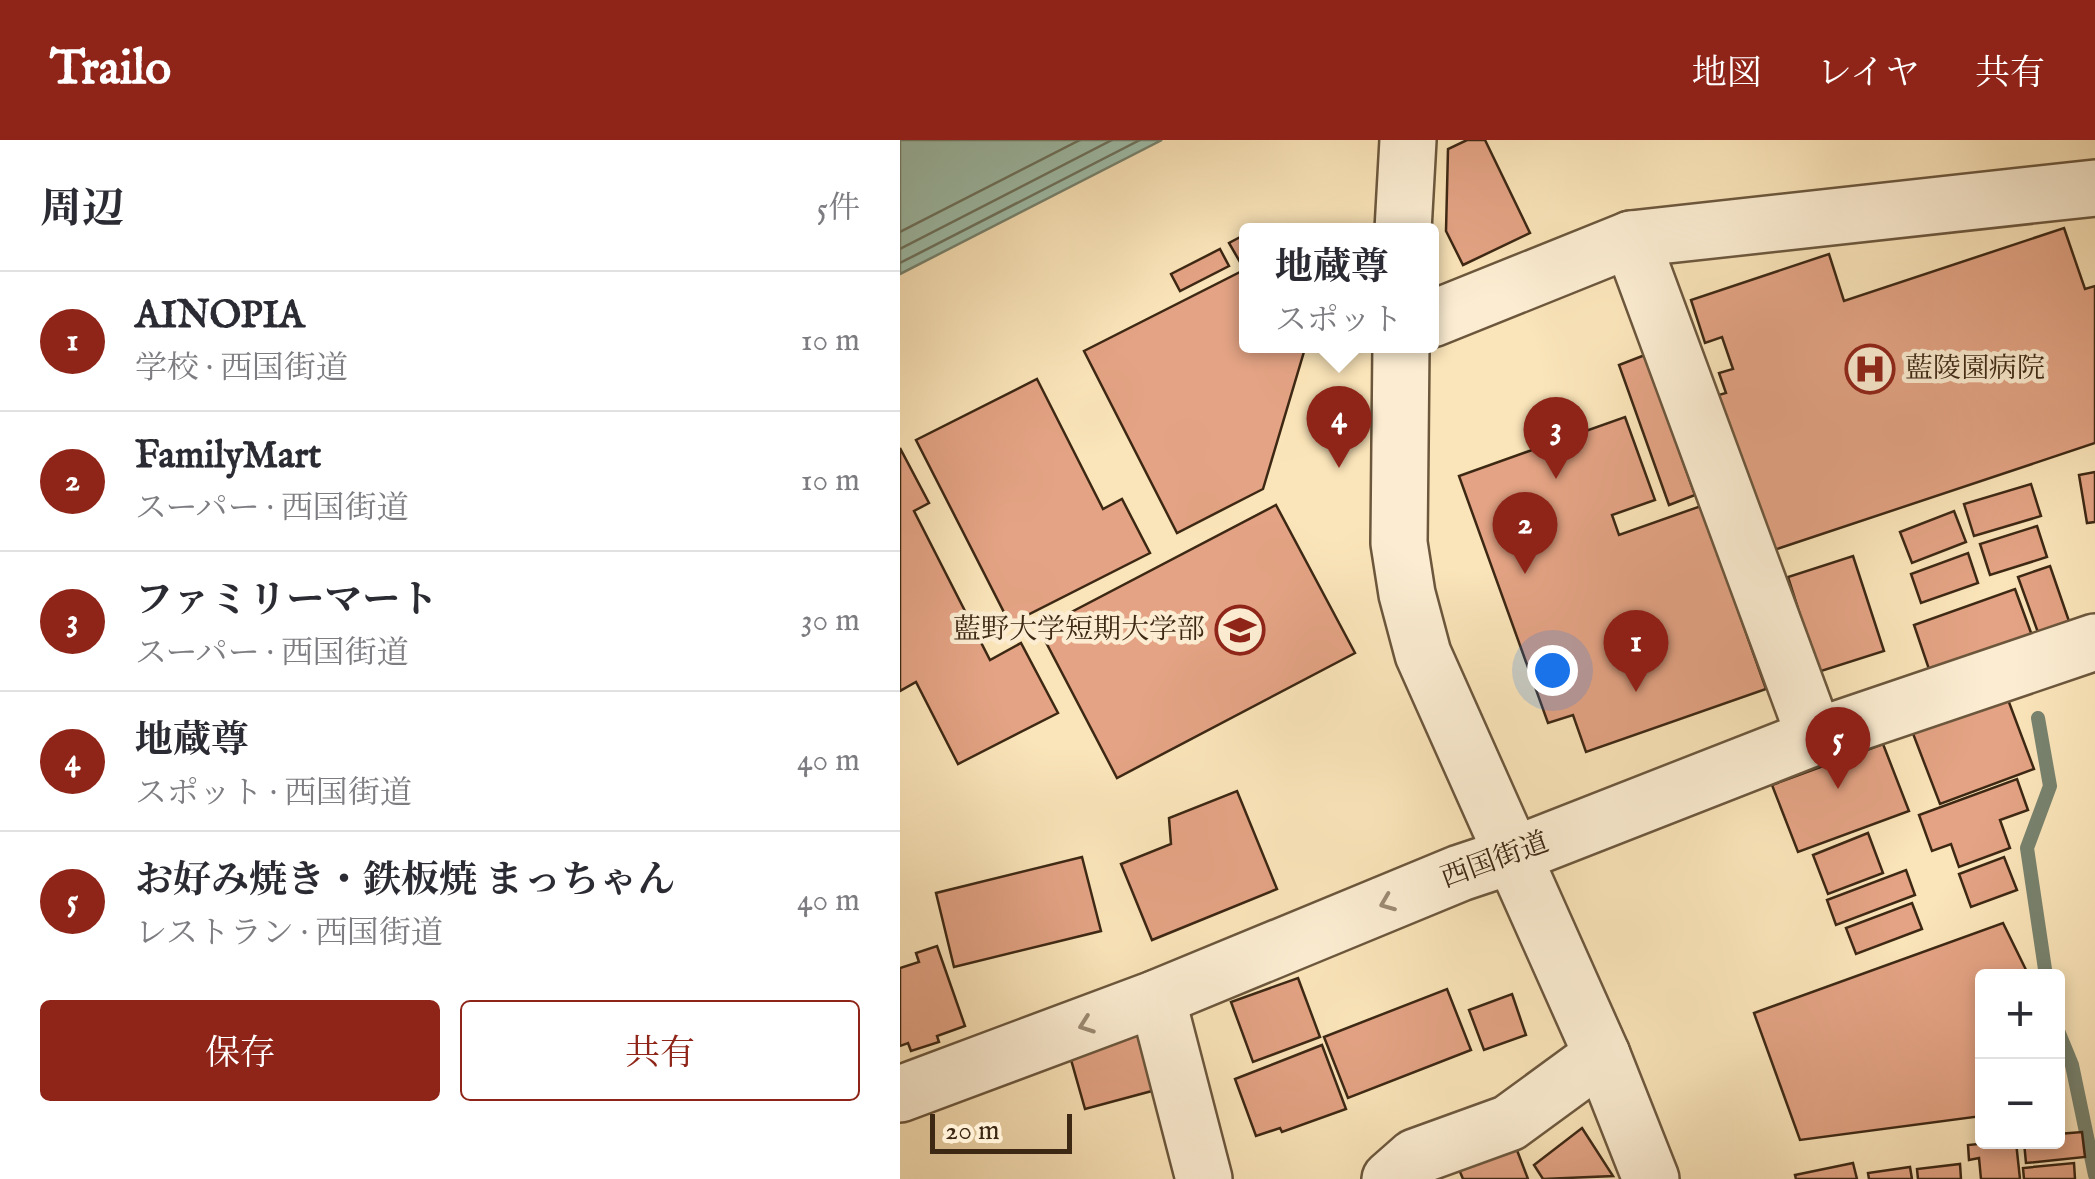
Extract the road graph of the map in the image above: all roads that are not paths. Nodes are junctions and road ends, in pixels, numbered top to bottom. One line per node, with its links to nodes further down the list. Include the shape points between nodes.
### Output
1 (1408, 140): 3 (street)
2 (2095, 188): 4 (street)
3 (1402, 223)
4 (1631, 240): 5 (street); 8 (street)
5 (1439, 316)
6 (1400, 353): 9 (street, via 1399,543 1407,594 1423,654)
7 (2095, 642): 8 (street, 西国街道)
8 (1815, 738): 9 (street, 西国街道)
9 (1511, 856): 10 (street, 西国街道, one-way to 10); 11 (street)
10 (1158, 998): 12 (street, 西国街道, one-way to 12); 14 (street)
11 (1602, 1055): 13 (street, via 1509,1123 1415,1157); 15 (street)
12 (900, 1094)
13 (1391, 1178)
14 (1204, 1179)
15 (1651, 1179)

